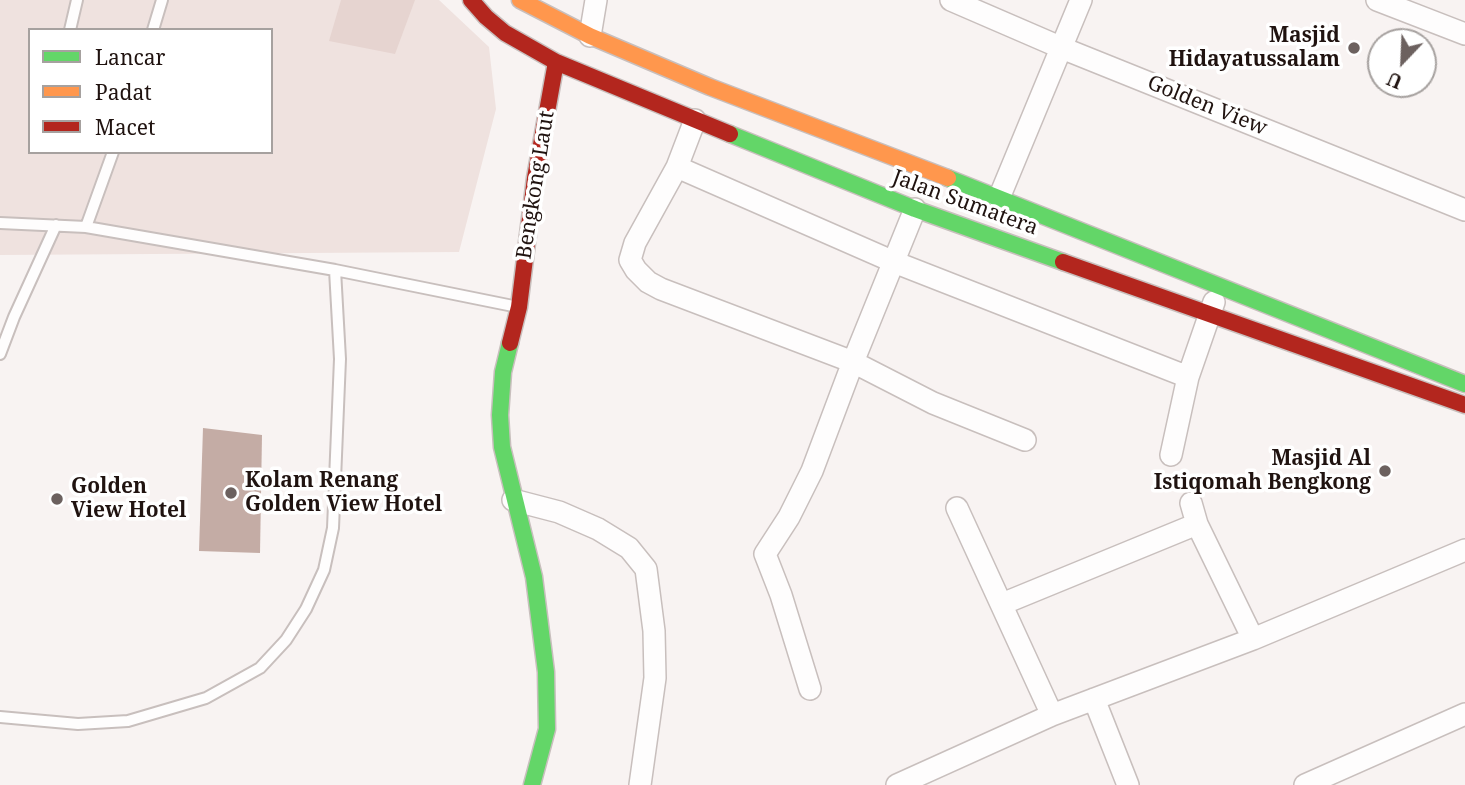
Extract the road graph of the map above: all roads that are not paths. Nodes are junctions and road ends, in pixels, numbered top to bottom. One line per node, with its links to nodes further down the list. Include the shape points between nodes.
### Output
1 (77, 0): 10 (lane)
2 (162, 0): 11 (lane)
3 (471, 0): 15 (main road, Jalan Sumatera, via 505,33)
4 (520, 0): 13 (main road, Jalan Sumatera)
5 (596, 0): 13 (street)
6 (951, 0): 14 (street, Golden View)
7 (1081, 0): 14 (street)
8 (1377, 0): 9 (street)
9 (1418, 7): 12 (street)
10 (70, 28)
11 (154, 28)
12 (1465, 34)
13 (590, 36): 19 (main road, Jalan Sumatera)
14 (1062, 48): 19 (street); 21 (street, Golden View)
15 (556, 62): 16 (main road, Jalan Sumatera); 28 (main road, Bengkong Laut)
16 (695, 120): 18 (street); 20 (main road, Jalan Sumatera)
17 (112, 154): 24 (lane)
18 (677, 167): 25 (street); 31 (street, via 635,243 630,260 636,270 661,289)
19 (999, 198): 27 (main road, Jalan Sumatera)
20 (915, 209): 25 (street); 29 (main road, Jalan Sumatera)
21 (1465, 210)
22 (0, 223): 23 (lane)
23 (56, 225): 24 (lane); 30 (lane)
24 (86, 227): 26 (lane)
25 (894, 262): 31 (street); 32 (street)
26 (335, 270): 28 (lane); 48 (lane, via 341,359 333,528 324,570 306,610 286,639 260,668 206,698 128,721 78,724)
27 (1219, 287): 29 (street); 33 (main road, Jalan Sumatera)
28 (519, 307): 37 (main road, Bengkong Laut, via 503,372 500,415)
29 (1209, 314): 32 (street); 34 (main road, Jalan Sumatera)
30 (0, 354)
31 (853, 362): 35 (street, via 933,403); 44 (street, via 812,471 765,554)
32 (1188, 377): 36 (street)
33 (1465, 384)
34 (1465, 405)
35 (1024, 440)
36 (1171, 455)
37 (513, 500): 49 (main road, Bengkong Laut, via 534,577 546,672 547,729); 50 (street, via 598,529 629,548 646,569 655,678)
38 (1191, 503): 40 (street)
39 (957, 508): 42 (street)
40 (1197, 524): 42 (street); 43 (street)
41 (1465, 550): 43 (street)
42 (1002, 604): 47 (street)
43 (1253, 639): 45 (street)
44 (810, 689)
45 (1094, 699): 47 (street); 52 (street)
46 (1465, 714): 53 (street)
47 (1052, 715): 51 (street)
48 (0, 717)
49 (532, 785)
50 (640, 785)
51 (897, 785)
52 (1128, 785)
53 (1305, 785)

